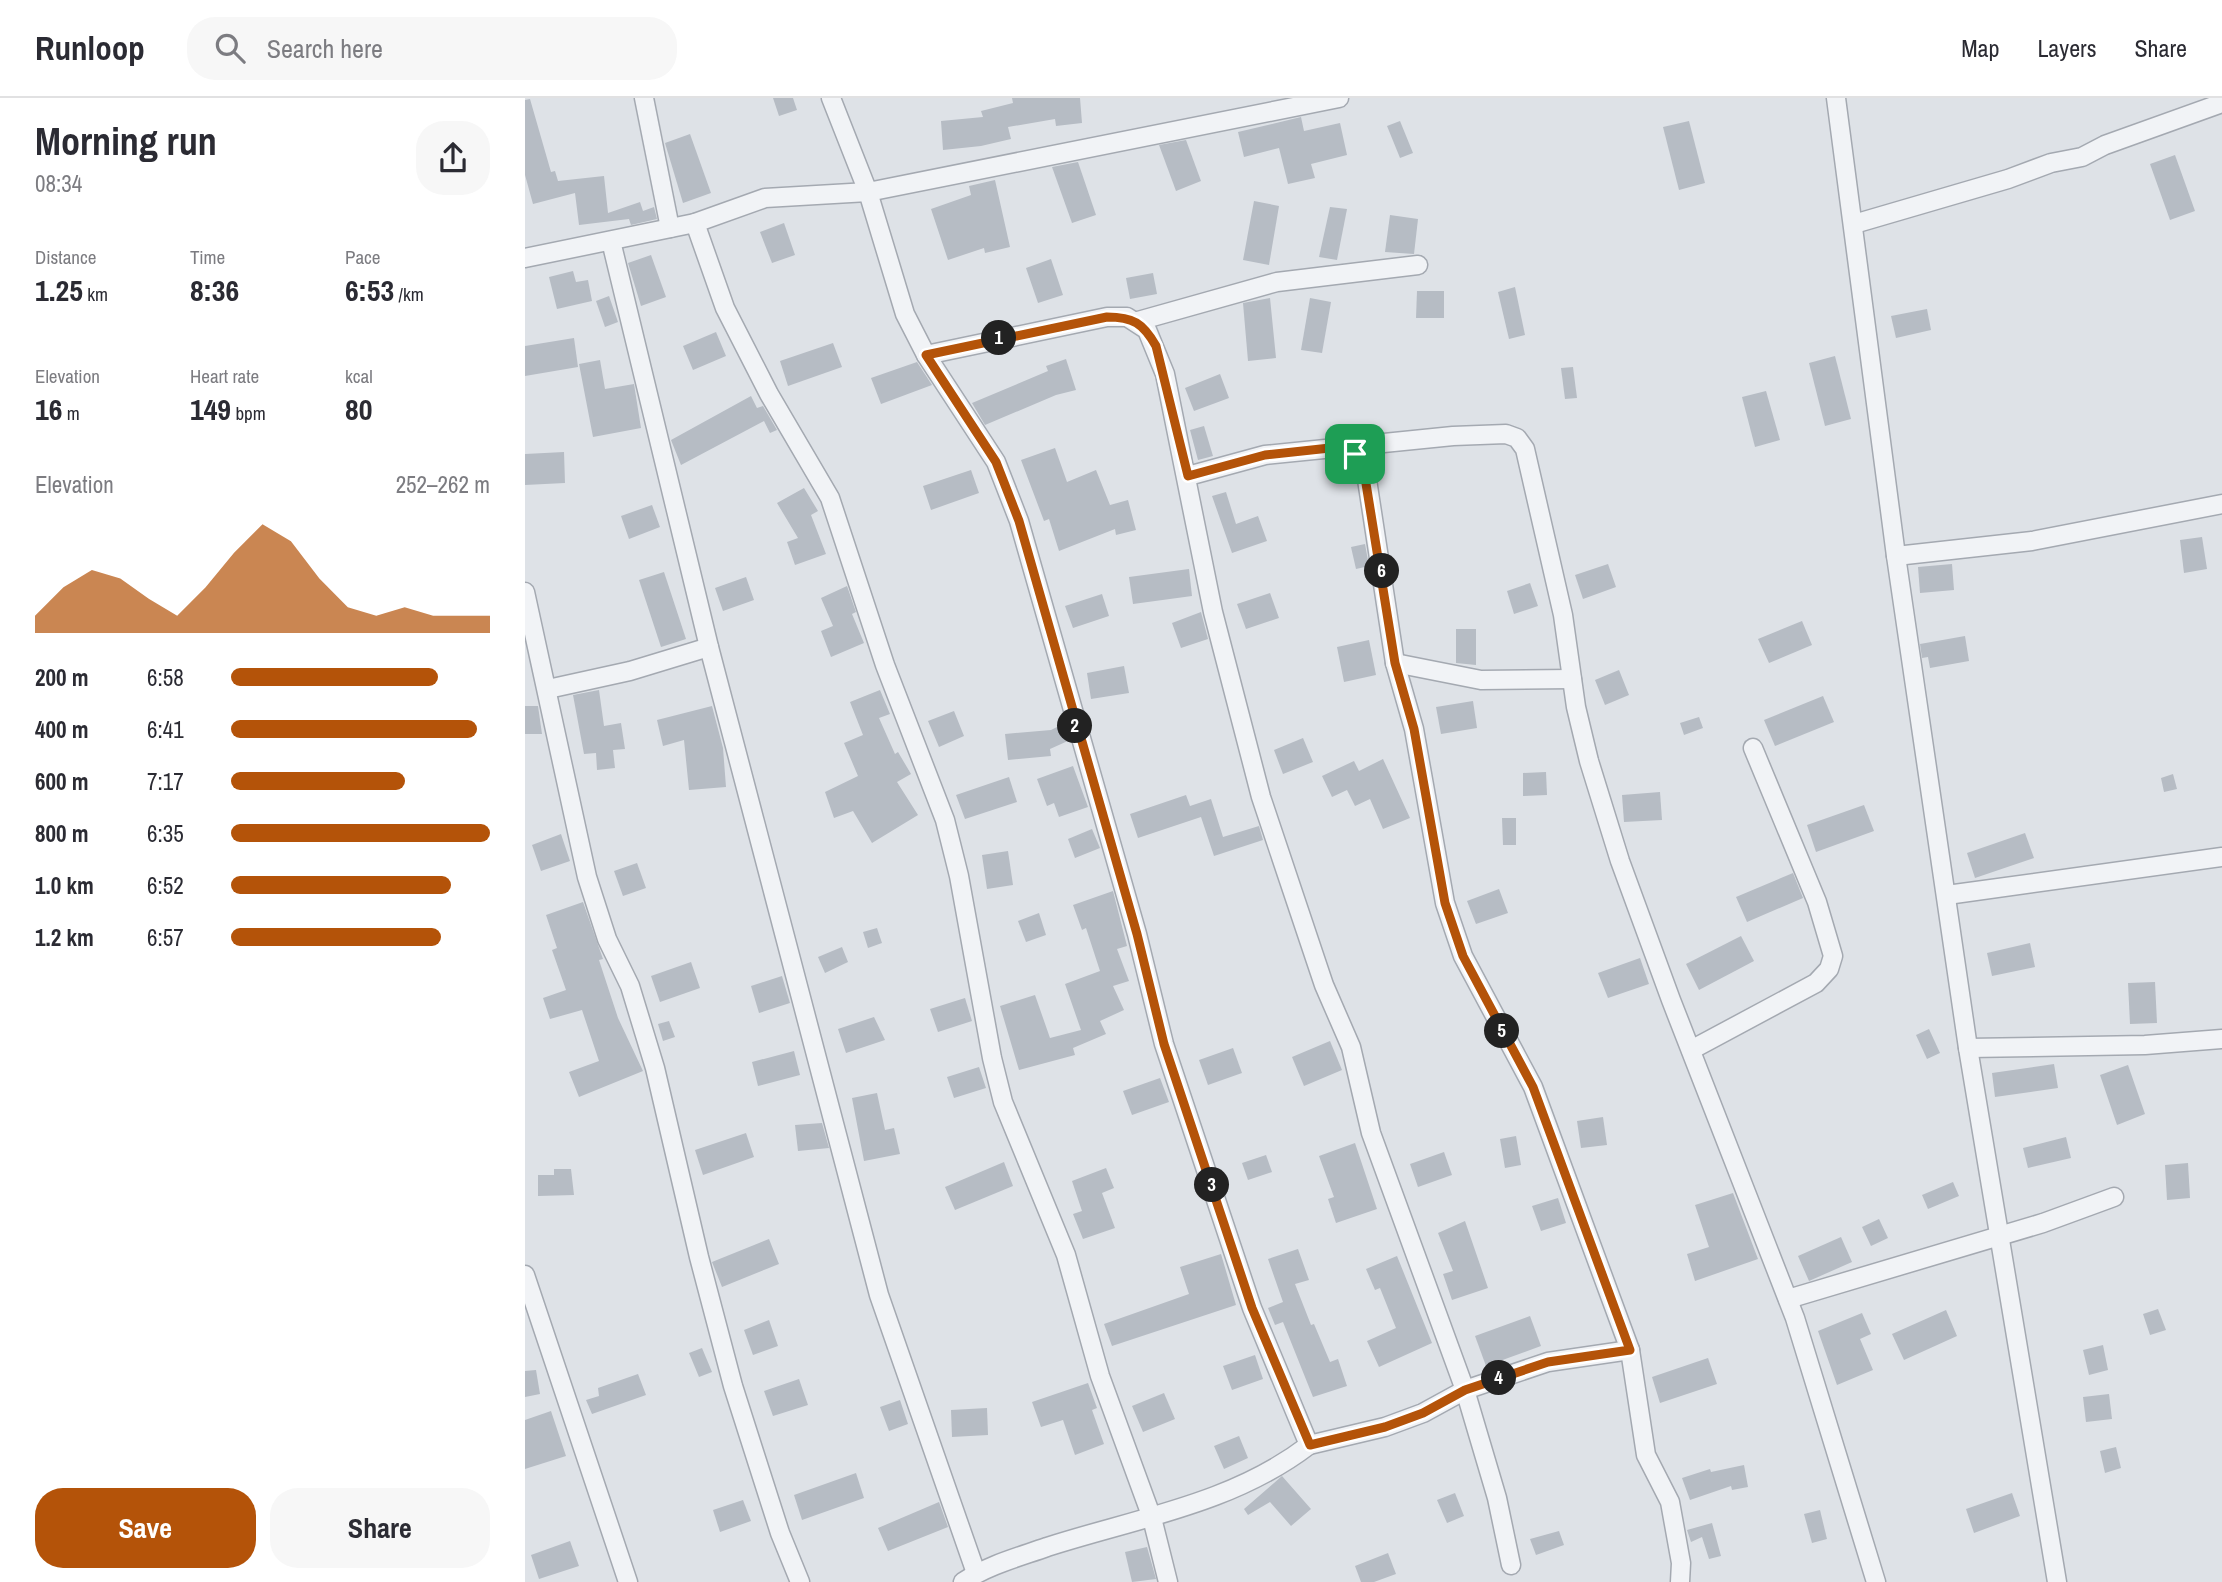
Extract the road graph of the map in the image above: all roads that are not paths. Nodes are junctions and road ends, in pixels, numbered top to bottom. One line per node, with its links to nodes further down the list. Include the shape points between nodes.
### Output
1 (645, 98): 9 (street)
2 (831, 98): 6 (street)
3 (1339, 98): 6 (street)
4 (1836, 98): 8 (street)
5 (2222, 103): 8 (street, via 2082,157)
6 (868, 192): 7 (street, via 765,198); 14 (street, via 901,302)
7 (695, 223): 9 (street); 37 (street, via 725,308 831,498 847,541 885,665 945,820 1003,1102 1066,1255 1100,1376)
8 (1854, 224): 18 (street)
9 (670, 228): 10 (street)
10 (611, 241): 11 (street); 20 (street)
11 (525, 258)
12 (1418, 265): 13 (street, via 1277,282)
13 (1138, 321): 14 (street, via 1107,317); 16 (street, via 1156,346)
14 (926, 355): 36 (street, via 996,462 1019,521 1134,920 1164,1044 1252,1308)
15 (1339, 447): 16 (street, via 1265,455); 21 (street, via 1360,458 1366,473); 29 (street, via 1486,433 1517,438 1525,449 1563,615 1589,761 1619,861)
16 (1188, 476): 35 (street, via 1213,612 1261,797 1324,985 1350,1047 1371,1133)
17 (2222, 505): 18 (street, via 2032,541)
18 (1896, 556): 26 (street)
19 (525, 592): 23 (street)
20 (709, 647): 23 (street); 39 (street, via 879,1294)
21 (1395, 663): 22 (street, via 1481,680); 34 (street, via 1414,729 1445,903 1463,956 1533,1087)
22 (1572, 679)
23 (548, 689): 41 (street, via 587,877 607,939 638,1009 733,1387)
24 (1753, 748): 29 (street, via 1817,902 1833,956 1829,970 1816,983)
25 (2222, 857): 26 (street)
26 (1947, 895): 28 (street)
27 (2222, 1039): 28 (street)
28 (1968, 1048): 31 (street)
29 (1691, 1050): 33 (street)
30 (2114, 1197): 31 (street)
31 (1999, 1235): 33 (street); 45 (street)
32 (525, 1275): 40 (street)
33 (1789, 1299): 44 (street)
34 (1630, 1350): 35 (street, via 1548,1362); 43 (street, via 1646,1455 1671,1502)
35 (1465, 1390): 36 (street, via 1385,1427); 38 (street)
36 (1310, 1445): 37 (street, via 1262,1475)
37 (1152, 1518): 39 (street, via 1085,1535); 42 (street)
38 (1511, 1565)
39 (970, 1577)
40 (628, 1582)
41 (800, 1582)
42 (1168, 1582)
43 (1680, 1582)
44 (1876, 1582)
45 (2057, 1582)

